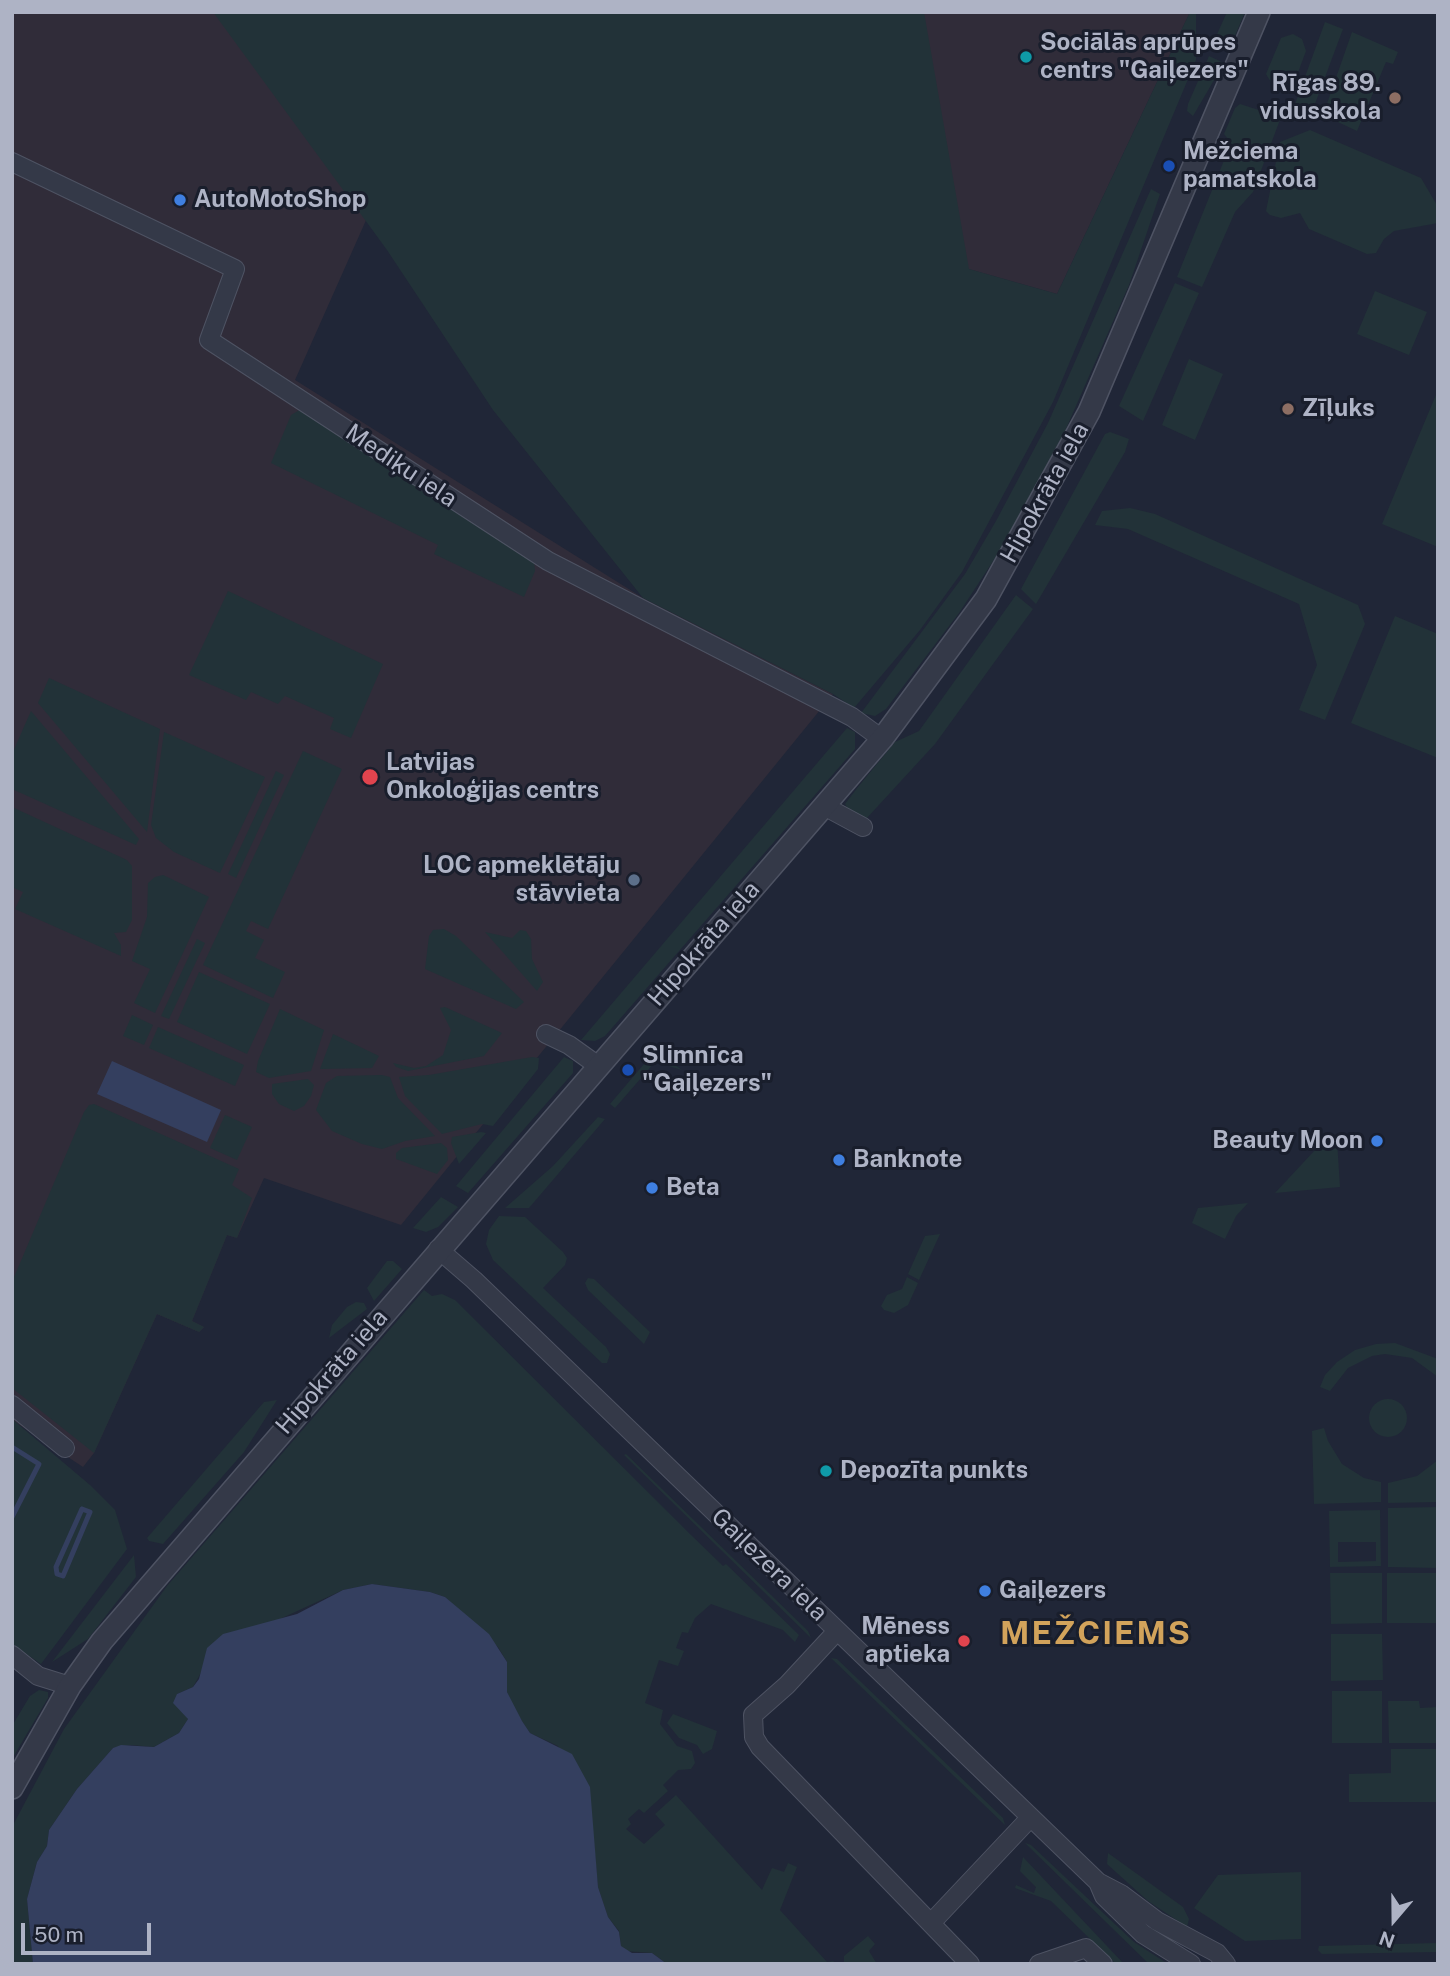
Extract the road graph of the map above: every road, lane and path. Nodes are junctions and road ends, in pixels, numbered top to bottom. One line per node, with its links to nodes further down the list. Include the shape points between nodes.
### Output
1 (1259, 12): 3 (street, Hipokrāta iela, via 1089,412 986,599)
2 (12, 162): 3 (street, Mediķu iela, via 235,269 209,340 548,561 852,717)
3 (881, 739): 4 (street, Hipokrāta iela)
4 (824, 806): 5 (street); 7 (street, Hipokrāta iela)
5 (863, 827)
6 (546, 1034): 7 (street)
7 (597, 1065): 8 (street, Hipokrāta iela)
8 (438, 1250): 11 (street, Gaiļezera iela); 13 (street, Hipokrāta iela, via 150,1583)
9 (12, 1405): 10 (street)
10 (65, 1448)
11 (837, 1631): 15 (street, Gaiļezera iela); 17 (street, via 753,1715 754,1737)
12 (12, 1655): 13 (street, via 38,1676)
13 (70, 1686): 14 (street, Hipokrāta iela)
14 (12, 1788)
15 (1030, 1818): 16 (street, Gaiļezera iela); 17 (street)
16 (1098, 1882): 21 (street, Gaiļezera iela, via 1104,1896 1143,1934); 22 (street, Gaiļezera iela, via 1217,1953)
17 (932, 1922): 18 (street)
18 (970, 1964)
19 (1039, 1964): 20 (street, via 1086,1948)
20 (1103, 1964)
21 (1191, 1964)
22 (1226, 1964)

